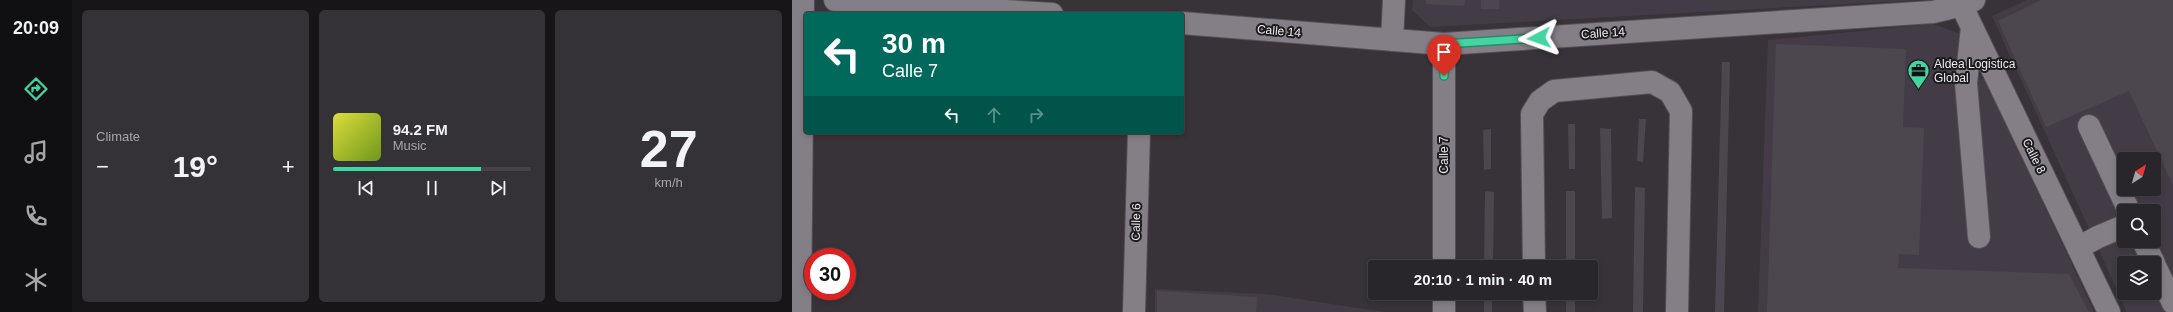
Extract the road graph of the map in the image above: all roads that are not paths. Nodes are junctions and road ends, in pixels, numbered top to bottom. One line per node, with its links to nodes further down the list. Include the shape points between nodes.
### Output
1 (803, 0): 22 (street)
2 (835, 0): 5 (street)
3 (1394, 0): 8 (street)
4 (1965, 2): 7 (street, Calle 8); 9 (street, Calle 14, via 1933,12)
5 (1021, 12)
6 (1184, 23): 8 (street, Calle 14)
7 (1972, 27): 14 (street, via 1966,83); 15 (street, Calle 8)
8 (1392, 40): 9 (street, Calle 14)
9 (1444, 44): 16 (street, Calle 7)
10 (2089, 126): 12 (street)
11 (1139, 134): 23 (street)
12 (2126, 204)
13 (2117, 229): 15 (street)
14 (1979, 237)
15 (2078, 248): 27 (street, Calle 8)
16 (1444, 260)
17 (1534, 260): 26 (street, via 1532,114 1540,101 1554,91 1652,82 1670,92 1681,111)
18 (2161, 278): 21 (street)
19 (1444, 300): 24 (street)
20 (1534, 300): 25 (street)
21 (2173, 303)
22 (800, 312)
23 (1134, 312)
24 (1444, 312)
25 (1534, 312)
26 (1677, 312)
27 (2109, 312)

